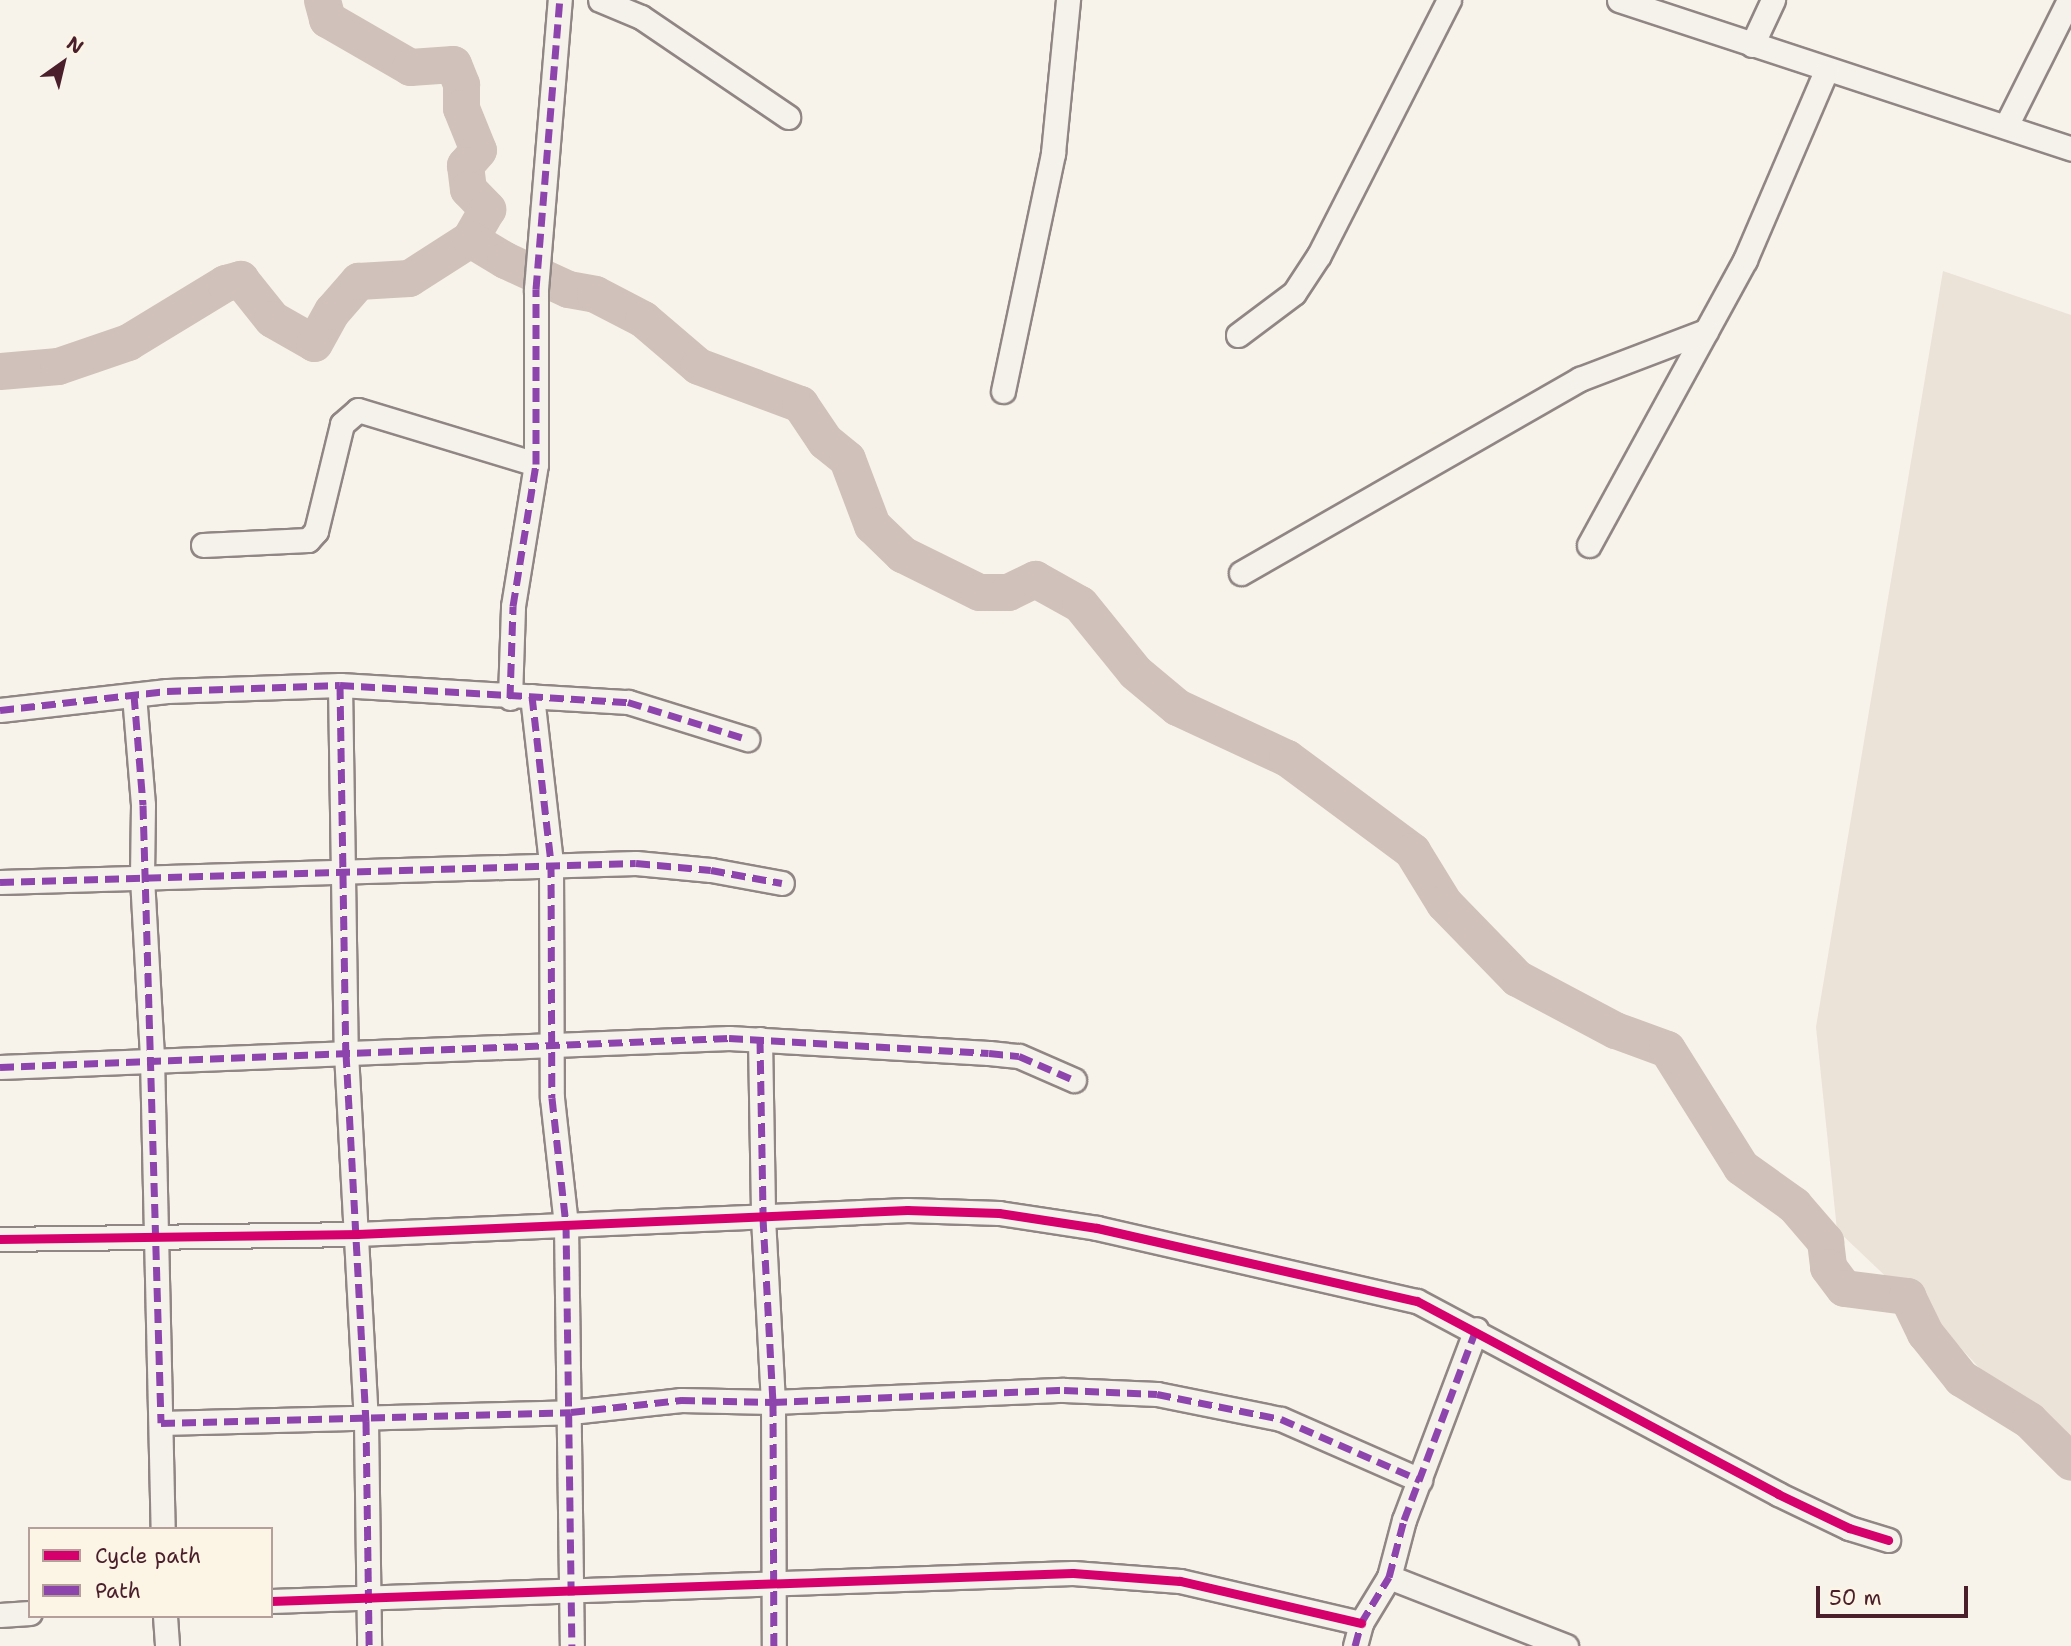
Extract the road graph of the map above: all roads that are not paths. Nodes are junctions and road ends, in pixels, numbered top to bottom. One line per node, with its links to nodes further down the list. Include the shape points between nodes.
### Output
1 (560, 0): 16 (street, via 536,289)
2 (600, 0): 10 (street, via 641,17)
3 (1068, 0): 15 (street, via 1053,153)
4 (1448, 0): 14 (street, via 1319,255 1294,293)
5 (1619, 0): 8 (street)
6 (1773, 0): 8 (street)
7 (2069, 0): 11 (street)
8 (1752, 45): 9 (street)
9 (1826, 71): 11 (street); 13 (street, via 1745,260)
10 (788, 117)
11 (2006, 127): 12 (street)
12 (2071, 149)
13 (1706, 331): 18 (street); 19 (street, via 1580,379)
14 (1238, 335)
15 (1003, 391)
16 (536, 464): 17 (street, via 358,410 338,432 316,531 308,540); 22 (street, via 513,606)
17 (203, 545)
18 (1589, 545)
19 (1241, 573)
20 (340, 685): 21 (street); 22 (street); 26 (street)
21 (134, 695): 23 (street); 27 (street, via 143,805)
22 (521, 697): 24 (street, via 578,695 628,702); 25 (street)
23 (0, 710)
24 (747, 739)
25 (551, 863): 26 (street); 29 (street, via 661,865); 31 (street)
26 (344, 872): 27 (street); 32 (street)
27 (142, 878): 28 (street); 33 (street)
28 (0, 882)
29 (782, 883)
30 (761, 1039): 31 (street); 35 (street, via 1019,1056); 36 (street)
31 (552, 1043): 32 (street); 37 (street, via 552,1098)
32 (346, 1053): 33 (street); 38 (street)
33 (152, 1058): 34 (street); 39 (street)
34 (0, 1067)
35 (1074, 1080)
36 (763, 1218): 37 (street); 41 (street, via 907,1210 999,1213 1085,1226 1417,1301); 42 (street)
37 (566, 1224): 38 (street); 43 (street)
38 (357, 1234): 39 (street); 44 (street)
39 (158, 1238): 40 (street); 45 (street)
40 (0, 1239)
41 (1476, 1329): 46 (street); 48 (street, via 1778,1494 1849,1528)
42 (773, 1402): 43 (street, via 681,1400); 46 (street, via 1063,1390 1157,1394 1281,1419); 50 (street)
43 (571, 1412): 44 (street); 51 (street)
44 (366, 1420): 45 (street); 52 (street)
45 (161, 1423): 47 (street)
46 (1420, 1480): 49 (street)
47 (163, 1527)
48 (1888, 1540)
49 (1389, 1577): 57 (street); 63 (street)
50 (770, 1583): 51 (street); 57 (street, via 1073,1573 1180,1581); 61 (street)
51 (570, 1587): 52 (street); 60 (street)
52 (369, 1597): 53 (street); 59 (street)
53 (273, 1601)
54 (28, 1613): 55 (street)
55 (0, 1615)
56 (165, 1618): 58 (street)
57 (1361, 1623): 62 (street)
58 (167, 1646)
59 (369, 1646)
60 (572, 1646)
61 (774, 1646)
62 (1355, 1646)
63 (1566, 1646)

